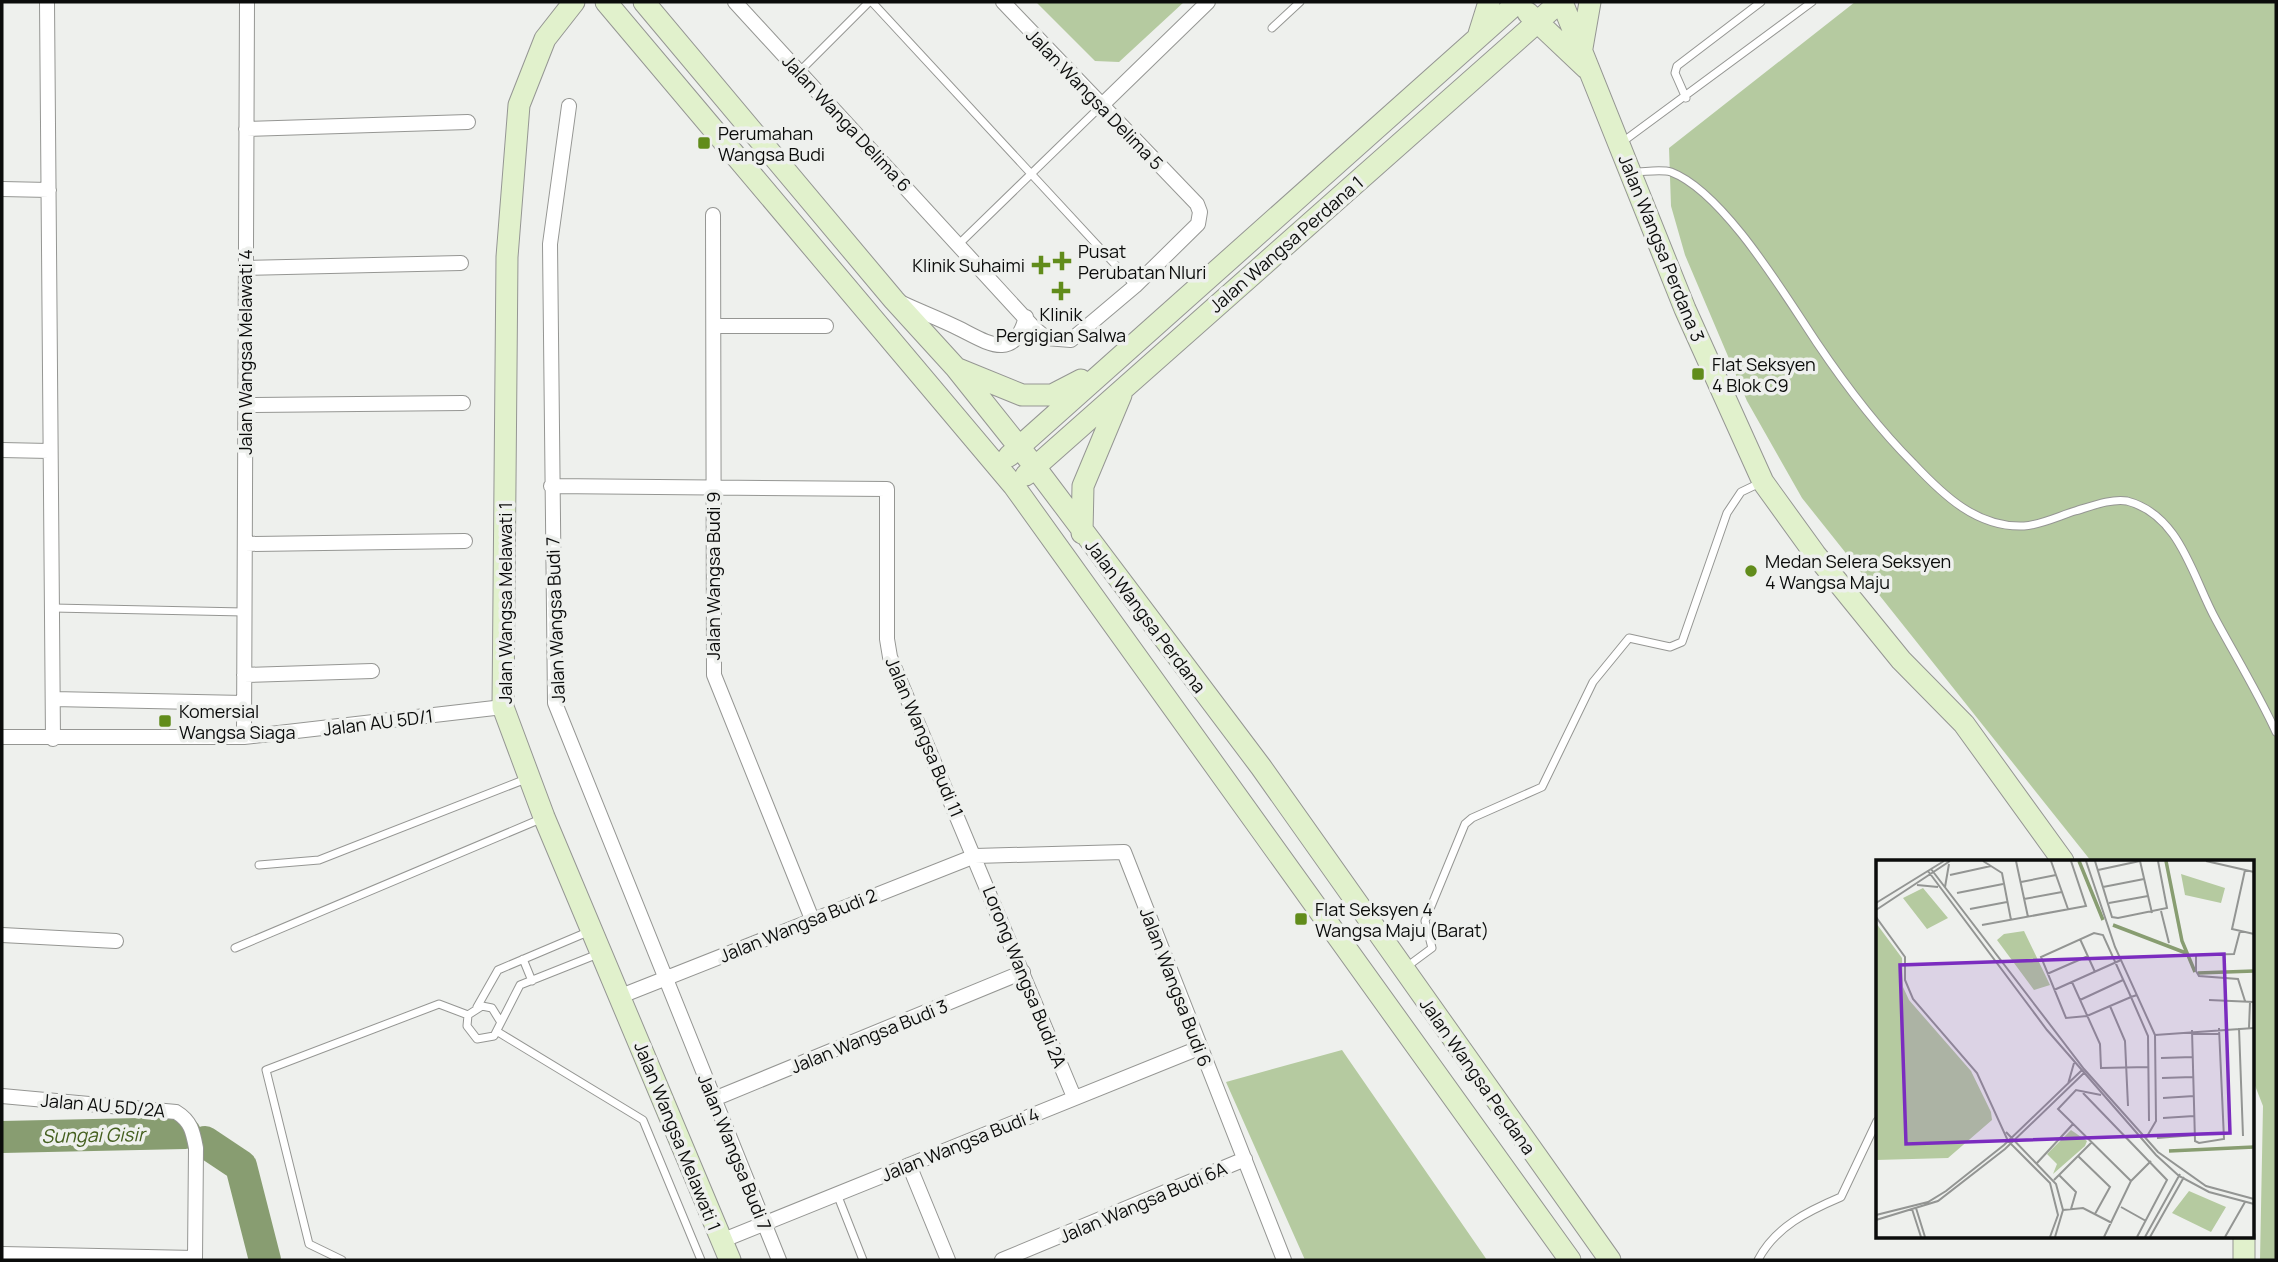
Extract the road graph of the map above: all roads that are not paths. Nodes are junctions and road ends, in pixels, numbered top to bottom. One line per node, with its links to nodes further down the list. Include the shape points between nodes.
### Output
1 (47, 2): 31 (street)
2 (247, 2): 26 (street, Jalan Wangsa Melawati 4)
3 (574, 2): 65 (street, Jalan Wangsa Melawati 1, via 545,39 519,104 507,257)
4 (606, 2): 50 (street, Jalan Wangsa Perdana)
5 (644, 2): 38 (street, Jalan Wangsa Perdana)
6 (736, 2): 21 (street, Jalan Wanga Delima 6)
7 (870, 2): 21 (lane); 28 (lane)
8 (1003, 2): 23 (street, Jalan Wangsa Delima 5)
9 (1208, 2): 23 (street)
10 (1300, 2): 18 (lane)
11 (1489, 2): 19 (street)
12 (1518, 2): 17 (street, Jalan Wangsa Perdana 3); 19 (street, Jalan Wangsa Perdana 1)
13 (1561, 2): 17 (street, Jalan Wangsa Perdana 1); 20 (street, Jalan Wangsa Perdana 3)
14 (1590, 2): 20 (street)
15 (1762, 2): 22 (lane, via 1677,66 1675,73)
16 (1812, 2): 22 (lane)
17 (1537, 22): 20 (street, Jalan Wangsa Perdana 3); 44 (street, Jalan Wangsa Perdana 1)
18 (1272, 28)
19 (1479, 36): 42 (street, Jalan Wangsa Perdana 1)
20 (1585, 60): 27 (street, Jalan Wangsa Perdana 3)
21 (799, 72): 34 (street, Jalan Wanga Delima 6)
22 (1686, 98): 27 (lane)
23 (1102, 105): 28 (lane); 32 (street, Jalan Wangsa Delima 5)
24 (569, 106): 53 (street, Jalan Wangsa Budi 7, via 550,244)
25 (468, 122): 26 (street)
26 (246, 130): 36 (street, Jalan Wangsa Melawati 4)
27 (1619, 145): 29 (street, Jalan Wangsa Perdana 3)
28 (1032, 172): 34 (lane); 37 (lane)
29 (1630, 172): 52 (street, Jalan Wangsa Perdana 3); 66 (lane, via 1669,171 1694,185 1729,220 1881,431 1947,499 1993,523 2026,526 2094,505 2126,501 2167,527 2192,564 2214,617)
30 (2, 189): 31 (street)
31 (49, 190): 49 (street)
32 (1188, 195): 37 (street, Jalan Wanga Delima 6, via 1200,212 1198,223)
33 (713, 215): 40 (street, Jalan Wangsa Budi 9)
34 (960, 243): 39 (street, Jalan Wanga Delima 6)
35 (460, 263): 36 (street)
36 (246, 268): 46 (street, Jalan Wangsa Melawati 4)
37 (1135, 286): 39 (street, Jalan Wanga Delima 6, via 1071,340 1046,338)
38 (894, 300): 39 (street, via 979,341 1000,345 1021,336); 43 (street, Jalan Wangsa Perdana)
39 (1026, 317)
40 (715, 326): 41 (street); 55 (street, Jalan Wangsa Budi 9)
41 (826, 326)
42 (1107, 366): 43 (street, via 1052,395 1022,395); 47 (street, Jalan Wangsa Perdana 1)
43 (956, 368): 47 (street, Jalan Wangsa Perdana)
44 (1125, 385): 51 (street, Jalan Wangsa Perdana 1); 56 (street, via 1083,486)
45 (463, 403): 46 (street)
46 (245, 405): 58 (street, Jalan Wangsa Melawati 4)
47 (1018, 448): 50 (street, Jalan Wangsa Perdana 1); 51 (street, Jalan Wangsa Perdana)
48 (2, 450): 49 (street)
49 (49, 451): 59 (street)
50 (997, 467): 54 (street, Jalan Wangsa Perdana)
51 (1035, 467): 54 (street, Jalan Wangsa Perdana 1); 56 (street, Jalan Wangsa Perdana)
52 (1763, 482): 73 (street, Jalan Wangsa Perdana 3, via 1900,660 1964,724); 82 (lane, via 1741,492 1727,513 1682,642 1670,647 1629,638 1593,682 1542,787 1465,824 1425,921 1432,948)
53 (551, 486): 55 (street); 84 (street, Jalan Wangsa Budi 7, via 555,703)
54 (1013, 486): 110 (street, Jalan Wangsa Perdana)
55 (713, 487): 72 (street, Jalan Wangsa Budi 11, via 887,489 887,647); 75 (street, Jalan Wangsa Budi 9, via 714,676)
56 (1082, 533): 82 (street, Jalan Wangsa Perdana, via 1261,767)
57 (465, 541): 58 (street)
58 (245, 544): 60 (street, Jalan Wangsa Melawati 4)
59 (51, 608): 60 (lane); 63 (street)
60 (244, 612): 62 (street, Jalan Wangsa Melawati 4)
61 (372, 671): 62 (street)
62 (244, 675): 64 (street, Jalan Wangsa Melawati 4)
63 (53, 699): 64 (street); 69 (street)
64 (244, 703): 68 (street, Jalan Wangsa Melawati 4)
65 (503, 707): 68 (street, Jalan AU 5D/1); 70 (street, Jalan Wangsa Melawati 1)
66 (2276, 732)
67 (2, 737): 69 (street, Jalan AU 5D/1)
68 (244, 737): 69 (street, Jalan AU 5D/1)
69 (53, 738)
70 (529, 778): 71 (street, Jalan Wangsa Melawati 1); 74 (lane, via 319,860)
71 (544, 817): 76 (street, Jalan Wangsa Melawati 1); 79 (lane)
72 (975, 856): 75 (street, Jalan Wangsa Budi 2); 83 (street, Lorong Wangsa Budi 2A); 91 (street, Jalan Wangsa Budi 6, via 1124,852)
73 (2062, 860)
74 (259, 865)
75 (812, 919): 84 (street, Jalan Wangsa Budi 2)
76 (592, 930): 80 (street, Jalan Wangsa Melawati 1); 81 (lane)
77 (2, 935): 78 (street)
78 (116, 941)
79 (235, 948)
80 (593, 956): 85 (lane); 86 (street, Jalan Wangsa Melawati 1, via 611,973)
81 (523, 959): 85 (lane); 87 (lane, via 498,970)
82 (1403, 970): 111 (street, Jalan Wangsa Perdana)
83 (1023, 972): 93 (street, Lorong Wangsa Budi 2A); 94 (street, Jalan Wangsa Budi 3)
84 (665, 979): 86 (street, Jalan Wangsa Budi 2); 94 (street, Jalan Wangsa Budi 7)
85 (532, 981): 89 (lane, via 520,985)
86 (621, 996): 101 (street, Jalan Wangsa Melawati 1)
87 (477, 1007): 88 (lane); 89 (lane, via 492,1008)
88 (468, 1015): 90 (lane, via 467,1026 477,1039 489,1039); 103 (lane, via 439,1004 266,1070 309,1244)
89 (500, 1021): 90 (lane)
90 (498, 1032): 104 (lane, via 643,1120)
91 (1199, 1048): 93 (street, Jalan Wangsa Budi 4); 96 (street, Jalan Wangsa Budi 6)
92 (2, 1096): 102 (street, Jalan AU 5D/2A, via 159,1108 186,1118 196,1148 195,1258)
93 (1074, 1097): 97 (street, Jalan Wangsa Budi 4)
94 (714, 1099): 99 (street, Jalan Wangsa Budi 7)
95 (1876, 1123): 112 (lane, via 1841,1197 1805,1212 1767,1243)
96 (1245, 1159): 108 (street, Jalan Wangsa Budi 6A); 109 (street, Jalan Wangsa Budi 6)
97 (909, 1165): 98 (street, Jalan Wangsa Budi 4); 107 (street)
98 (837, 1194): 99 (street, Jalan Wangsa Budi 4); 106 (lane)
99 (764, 1224): 101 (street, Jalan Wangsa Budi 4); 105 (street, Jalan Wangsa Budi 7)
100 (2244, 1238): 113 (street)
101 (725, 1250)
102 (2, 1254)
103 (342, 1260)
104 (701, 1260)
105 (779, 1260)
106 (863, 1260)
107 (948, 1260)
108 (1002, 1260)
109 (1284, 1260)
110 (1570, 1260)
111 (1610, 1260)
112 (1758, 1260)
113 (2244, 1260)

